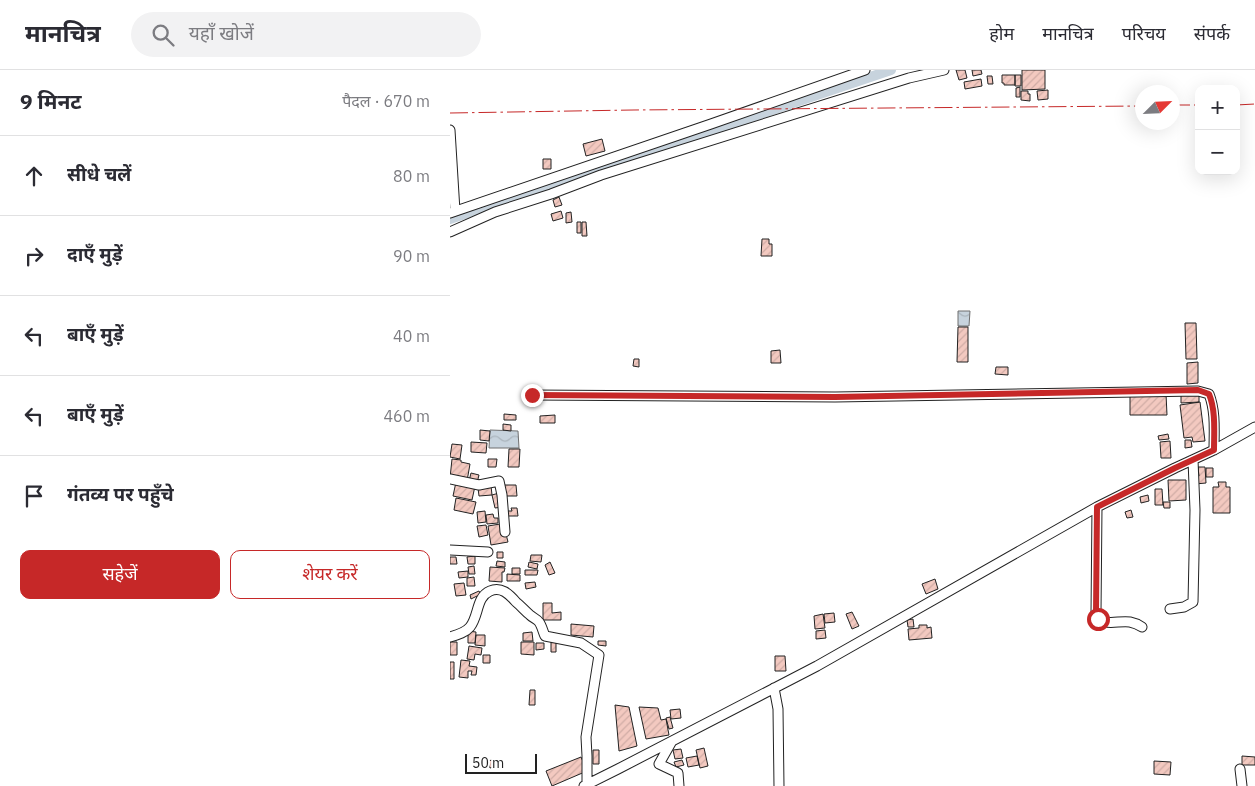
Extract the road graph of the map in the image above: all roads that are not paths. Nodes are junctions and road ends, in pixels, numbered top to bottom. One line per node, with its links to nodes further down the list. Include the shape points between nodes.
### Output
1 (865, 70): 4 (street)
2 (944, 70): 5 (street, via 909,78 601,175 495,212)
3 (450, 130): 4 (street)
4 (453, 212)
5 (450, 232)
6 (532, 395): 8 (street, via 835,397 1198,390 1209,394 1213,403)
7 (1255, 427): 8 (street)
8 (1214, 450): 9 (street)
9 (1193, 460): 11 (street); 15 (street, via 1193,602)
10 (450, 479): 12 (street, via 479,485 499,481)
11 (1097, 507): 16 (street, via 1096,614 1104,622 1130,622); 18 (street)
12 (505, 532)
13 (450, 550): 14 (street)
14 (488, 552)
15 (1170, 609)
16 (1142, 627)
17 (450, 637): 21 (street, via 464,633 474,620 483,596 499,589 538,620 545,636 581,643 599,655 586,737)
18 (774, 688): 19 (street); 23 (street, via 778,709)
19 (672, 741): 21 (street); 22 (street, via 658,764 678,773)
20 (1240, 769): 24 (street)
21 (585, 785)
22 (679, 786)
23 (779, 786)
24 (1242, 786)

